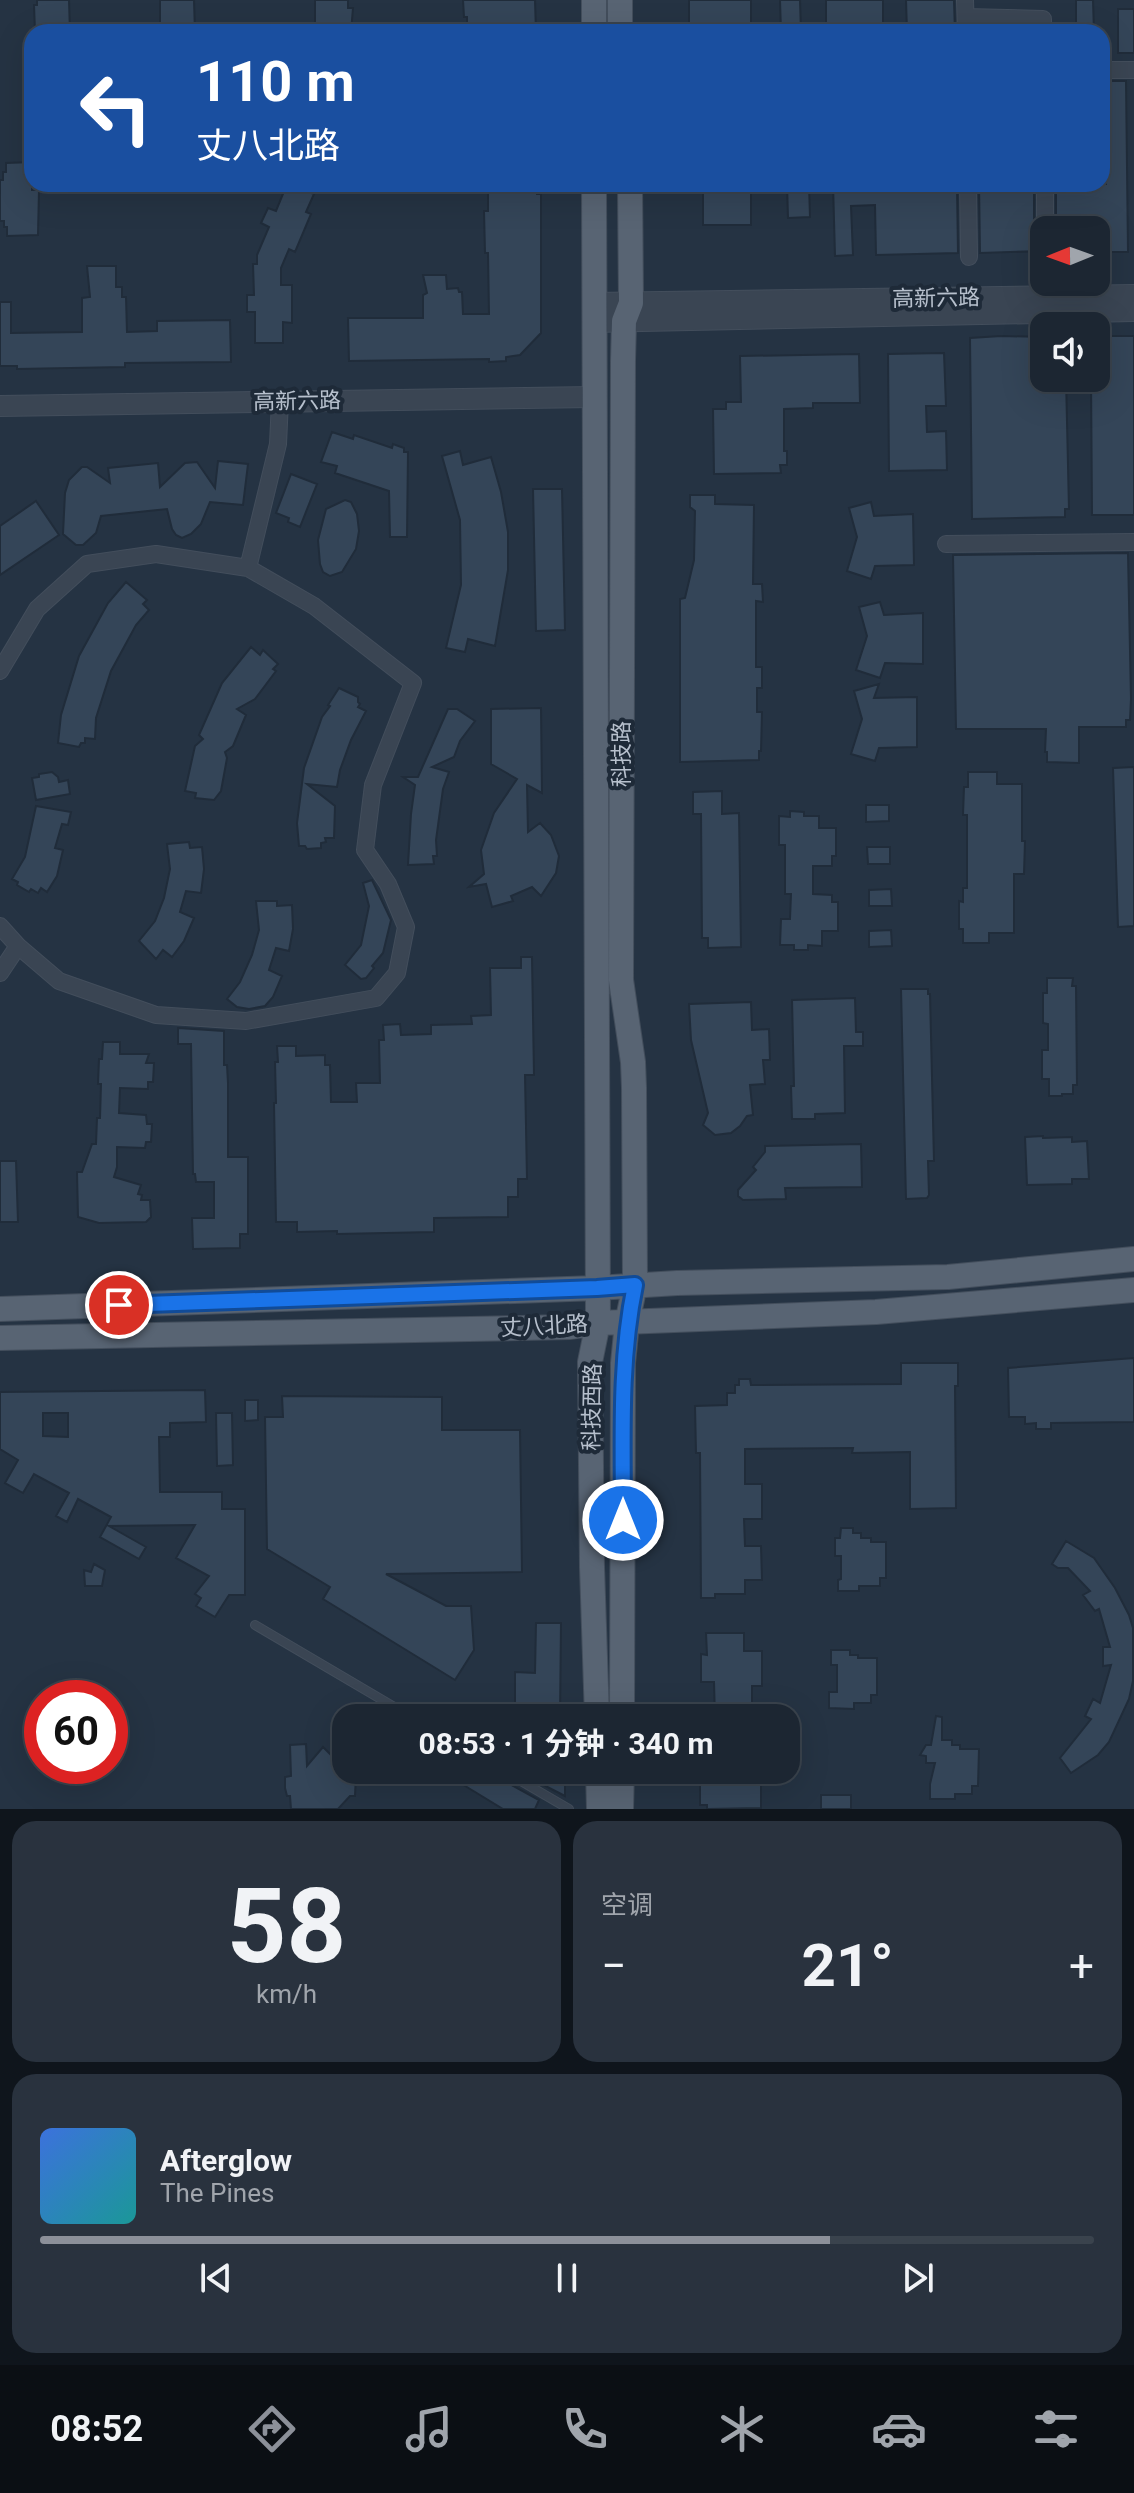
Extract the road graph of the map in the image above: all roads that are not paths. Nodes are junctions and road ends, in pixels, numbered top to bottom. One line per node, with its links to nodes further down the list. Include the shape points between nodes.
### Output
1 (594, 0): 4 (main road)
2 (620, 0): 5 (main road)
3 (966, 16): 6 (street, via 1043,19)
4 (594, 24)
5 (620, 24)
6 (1043, 24)
7 (1110, 70): 8 (street)
8 (1134, 70)
9 (594, 192): 18 (main road, 科技路)
10 (630, 192): 19 (main road, 科技路)
11 (968, 192): 14 (street)
12 (1045, 192): 13 (street)
13 (1045, 216)
14 (969, 257)
15 (1134, 295): 16 (street, 高新六路)
16 (1046, 297): 17 (street, 高新六路); 19 (street, 高新六路)
17 (1134, 311)
18 (594, 312): 19 (street, 高新六路); 20 (main road, 科技路)
19 (627, 312): 31 (main road, 科技路, via 621,980 633,1062)
20 (593, 397): 21 (street, 高新六路); 32 (main road, 科技路)
21 (280, 401): 22 (street, 高新六路); 25 (street, via 278,444)
22 (0, 406)
23 (1134, 542): 24 (street)
24 (946, 544)
25 (248, 568): 26 (street, via 156,554 87,564 37,609); 28 (street, via 314,606 413,683 373,785 365,850 388,884 406,927 397,973 376,998 246,1021 156,1015 59,981)
26 (0, 671)
27 (0, 926): 28 (street)
28 (18, 946): 29 (street)
29 (0, 973)
30 (1134, 1259): 31 (main road, 丈八北路, via 948,1277)
31 (635, 1285): 32 (main road, 丈八北路); 36 (main road, 科技路)
32 (597, 1288): 34 (main road, 丈八北路); 35 (main road, 科技西路)
33 (1134, 1290): 36 (main road, 丈八北路, via 876,1312)
34 (0, 1309)
35 (598, 1323): 36 (main road, 丈八北路); 37 (main road, 丈八北路); 40 (main road, 科技西路, via 590,1362)
36 (627, 1323): 41 (main road, 科技西路)
37 (0, 1338)
38 (255, 1625): 39 (lane)
39 (389, 1704)
40 (597, 1704)
41 (622, 1704)
42 (526, 1784): 45 (lane)
43 (598, 1784): 46 (main road)
44 (622, 1784): 47 (main road)
45 (569, 1809)
46 (599, 1809)
47 (621, 1809)

